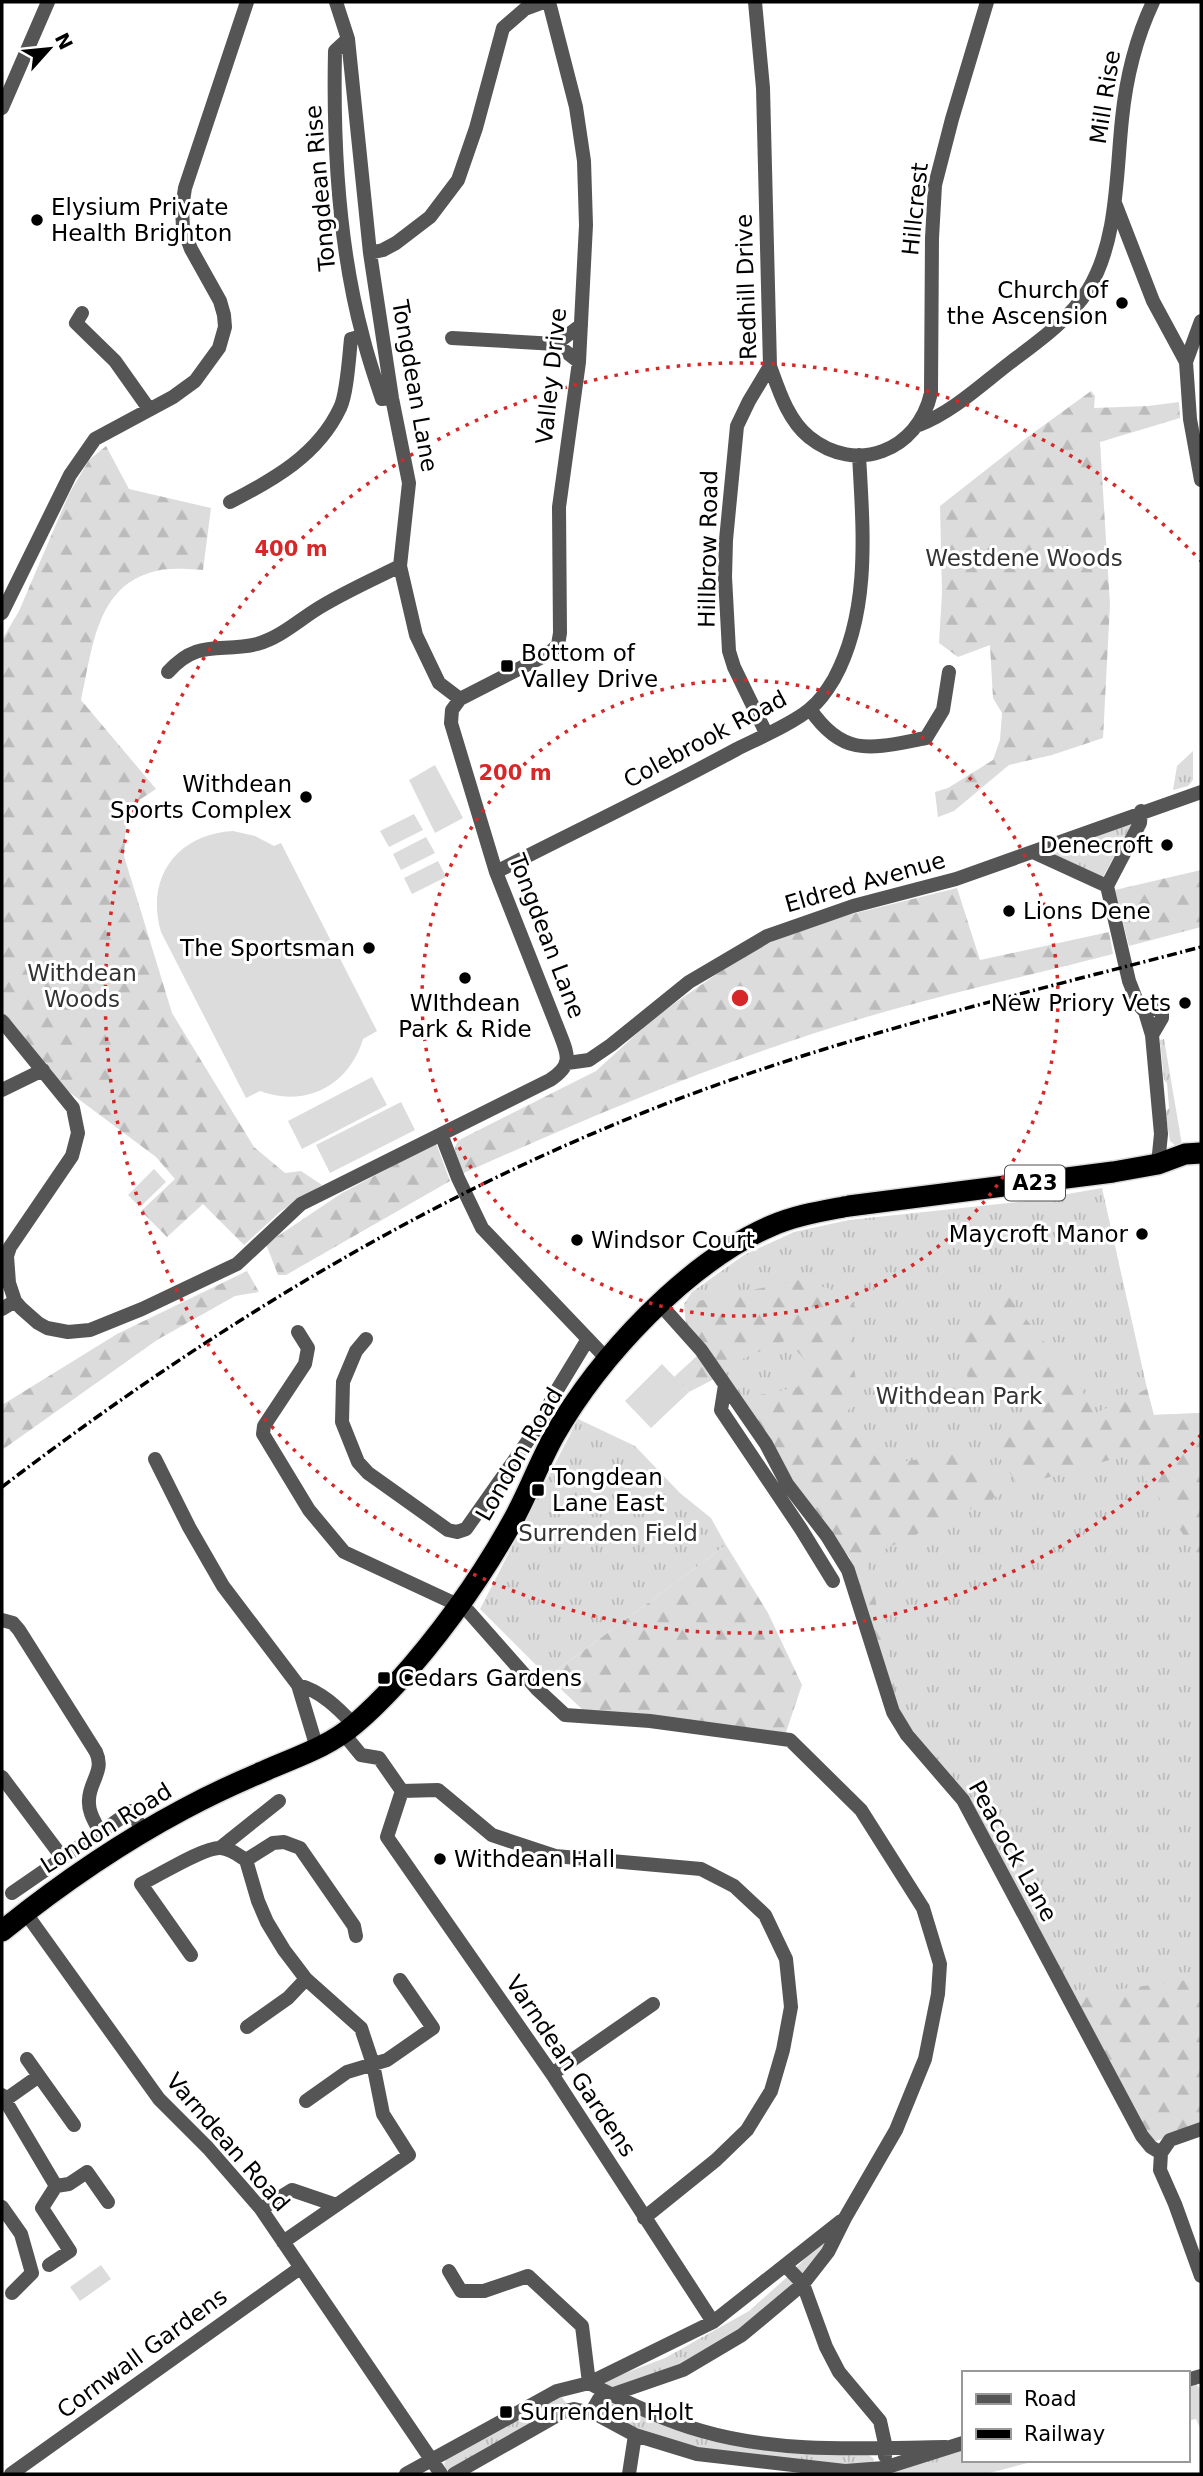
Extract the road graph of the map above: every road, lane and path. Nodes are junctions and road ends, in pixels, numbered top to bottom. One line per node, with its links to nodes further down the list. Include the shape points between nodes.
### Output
1 (48, 2): 9 (street)
2 (247, 2): 26 (street, via 182,208 183,228 220,301 225,327 219,348 195,381)
3 (336, 2): 8 (street, Tongdean Lane)
4 (547, 2): 13 (street, via 525,9 503,29 458,180 430,217 396,243); 16 (street, Valley Drive, via 576,107 584,160)
5 (754, 2): 22 (street, Redhill Drive, via 762,88)
6 (988, 2): 23 (street, Hillcrest, via 935,185)
7 (1153, 2): 10 (street, Mill Rise, via 1138,33 1122,116)
8 (348, 39): 13 (street, Tongdean Lane); 17 (street, Tongdean Rise, via 335,51 334,121 346,251)
9 (2, 108)
10 (1115, 201): 11 (street, Mill Rise); 12 (street)
11 (1106, 240): 12 (street, via 1120,235); 25 (street, Mill Rise, via 1101,263 1074,310)
12 (1129, 242): 21 (street, via 1153,301)
13 (370, 253): 24 (street, Tongdean Lane)
14 (1201, 321): 21 (street)
15 (75, 324): 26 (street, via 115,360)
16 (581, 325): 19 (street); 20 (street, Valley Drive)
17 (362, 336): 24 (street, Tongdean Rise, via 382,399); 30 (street, via 351,339 341,407 317,444 289,468)
18 (452, 338): 19 (street)
19 (556, 344): 20 (street)
20 (579, 362): 35 (street, Valley Drive, via 559,507 558,645)
21 (1186, 362): 29 (street)
22 (770, 366): 28 (street, Redhill Drive, via 780,394 808,437 843,454); 37 (street, Hillbrow Road, via 737,426 725,578 729,651)
23 (931, 393): 25 (street); 27 (street, Hillcrest)
24 (392, 398): 31 (street, Tongdean Lane, via 409,483)
25 (953, 406): 27 (street, Mill Rise)
26 (149, 409): 32 (street, via 95,439 69,475)
27 (919, 425): 28 (street, via 906,439 885,450)
28 (859, 456): 36 (street, Colebrook Road, via 863,534 854,631 833,681)
29 (1201, 480)
30 (230, 502)
31 (400, 566): 33 (street, via 321,606 277,636 257,644 202,649 180,659); 35 (street, Tongdean Lane, via 416,635 439,683)
32 (2, 613)
33 (168, 672)
34 (948, 672): 36 (street, via 943,710 926,738 852,745 832,736)
35 (460, 699): 41 (street, Tongdean Lane, via 452,710 452,723)
36 (810, 709): 37 (street, Colebrook Road)
37 (766, 733): 41 (street, Colebrook Road)
38 (1201, 792): 39 (street, Eldred Avenue)
39 (1141, 811): 40 (street, Eldred Avenue); 42 (street, via 1140,823)
40 (1035, 853): 42 (street); 44 (street, Eldred Avenue, via 767,936 689,982 589,1060)
41 (496, 872): 44 (street, Tongdean Lane)
42 (1107, 886): 49 (street, via 1129,981 1153,1035 1161,1134)
43 (2, 1021): 45 (street)
44 (568, 1063): 47 (street, via 550,1080)
45 (43, 1070): 46 (street); 51 (street, via 74,1108 78,1133 72,1156 10,1247)
46 (2, 1090)
47 (444, 1133): 52 (street, via 301,1204 237,1264 90,1330 47,1328); 57 (street, via 458,1178 482,1228)
48 (1201, 1153): 49 (highway, London Road / A23)
49 (1168, 1160): 50 (highway, London Road / A23, via 1171,1169); 53 (highway, London Road / A23, via 1051,1181 806,1214 741,1241)
50 (1201, 1166)
51 (5, 1284): 52 (street)
52 (15, 1301): 54 (street)
53 (659, 1303): 58 (highway, London Road / A23); 59 (street, Peacock Lane)
54 (2, 1309)
55 (298, 1332): 62 (street, via 308,1348 306,1364 264,1426 264,1438 309,1510 344,1552)
56 (366, 1339): 57 (street, via 356,1350 344,1382 342,1422 358,1462 415,1507 457,1532 466,1529 512,1465)
57 (588, 1339): 58 (street)
58 (607, 1359): 62 (highway, London Road / A23, via 555,1435 510,1525)
59 (725, 1385): 61 (street, via 721,1410); 92 (street, Peacock Lane, via 848,1570 893,1712 963,1800 1142,2136)
60 (155, 1459): 64 (street, via 223,1586)
61 (832, 1581)
62 (458, 1605): 65 (highway, London Road / A23, via 394,1685); 99 (street, via 565,1715 790,1740 861,1810 923,1908 940,1964 925,2059 897,2130)
63 (2, 1620): 70 (street, via 17,1627 96,1752 99,1771 89,1801)
64 (298, 1685): 65 (street, via 312,1689 342,1712); 66 (street)
65 (348, 1729): 66 (highway, London Road / A23); 68 (street, via 361,1755 379,1758)
66 (317, 1748): 71 (highway, London Road / A23, via 224,1788)
67 (2, 1777): 73 (street)
68 (402, 1791): 86 (street, Varndean Gardens, via 387,1837); 98 (street, via 438,1790 492,1835 555,1856 701,1869 734,1886 765,1915 786,1959 791,2007 771,2091 747,2130)
69 (279, 1801): 72 (street)
70 (100, 1832): 71 (street, via 131,1811); 73 (street)
71 (144, 1832): 76 (highway, London Road / A23)
72 (220, 1848): 74 (street); 79 (street, via 141,1884)
73 (62, 1857): 75 (street)
74 (246, 1860): 78 (street, via 273,1843 300,1848 354,1926); 80 (street, via 267,1922)
75 (12, 1893)
76 (25, 1912): 77 (highway, London Road / A23); 97 (street, Varndean Road, via 159,2099)
77 (2, 1931)
78 (356, 1936)
79 (191, 1955)
80 (306, 1979): 83 (street, via 288,1998); 85 (street, via 360,2028)
81 (400, 1980): 85 (street, via 433,2028 387,2060)
82 (653, 2004): 86 (street)
83 (247, 2026)
84 (27, 2059): 87 (street)
85 (373, 2064): 89 (street, via 347,2072); 95 (street, via 383,2115 409,2155)
86 (552, 2074): 98 (street, Varndean Gardens)
87 (39, 2076): 88 (street); 90 (street)
88 (3, 2098): 93 (street)
89 (306, 2101)
90 (74, 2125)
91 (1201, 2129): 92 (street, via 1170,2140)
92 (1161, 2153): 105 (street, via 1160,2170)
93 (56, 2186): 94 (street, via 69,2184 87,2172); 101 (street, via 42,2208 70,2251)
94 (107, 2202)
95 (336, 2205): 97 (street, via 292,2190); 100 (street)
96 (2, 2207): 107 (street, via 21,2234 32,2273)
97 (261, 2209): 100 (street, Varndean Road)
98 (644, 2218): 108 (street, Varndean Gardens)
99 (845, 2218): 102 (street); 106 (street, via 828,2252)
100 (283, 2242): 103 (street, Varndean Road)
101 (49, 2265)
102 (785, 2265): 106 (street); 108 (street)
103 (300, 2268): 118 (street, Varndean Road); 120 (street, Cornwall Gardens)
104 (449, 2271): 109 (street, via 461,2291 484,2291 528,2276 582,2326)
105 (1201, 2276)
106 (803, 2284): 111 (street, via 742,2335 683,2370); 117 (street, via 826,2347 839,2372 880,2421)
107 (12, 2293)
108 (713, 2322): 109 (street)
109 (589, 2383): 110 (street); 111 (street)
110 (573, 2386): 112 (street); 118 (street)
111 (613, 2396): 113 (street, via 599,2399); 117 (street, via 702,2432 761,2444)
112 (575, 2409): 113 (street); 123 (street)
113 (591, 2413): 114 (street)
114 (635, 2435): 119 (street, via 697,2454 845,2471); 124 (street)
115 (962, 2443): 116 (street)
116 (946, 2447): 117 (street); 119 (street)
117 (886, 2448): 119 (street)
118 (431, 2460): 121 (street); 122 (street, Varndean Road)
119 (884, 2468)
120 (10, 2474)
121 (406, 2474)
122 (441, 2474)
123 (454, 2474)
124 (629, 2474)

